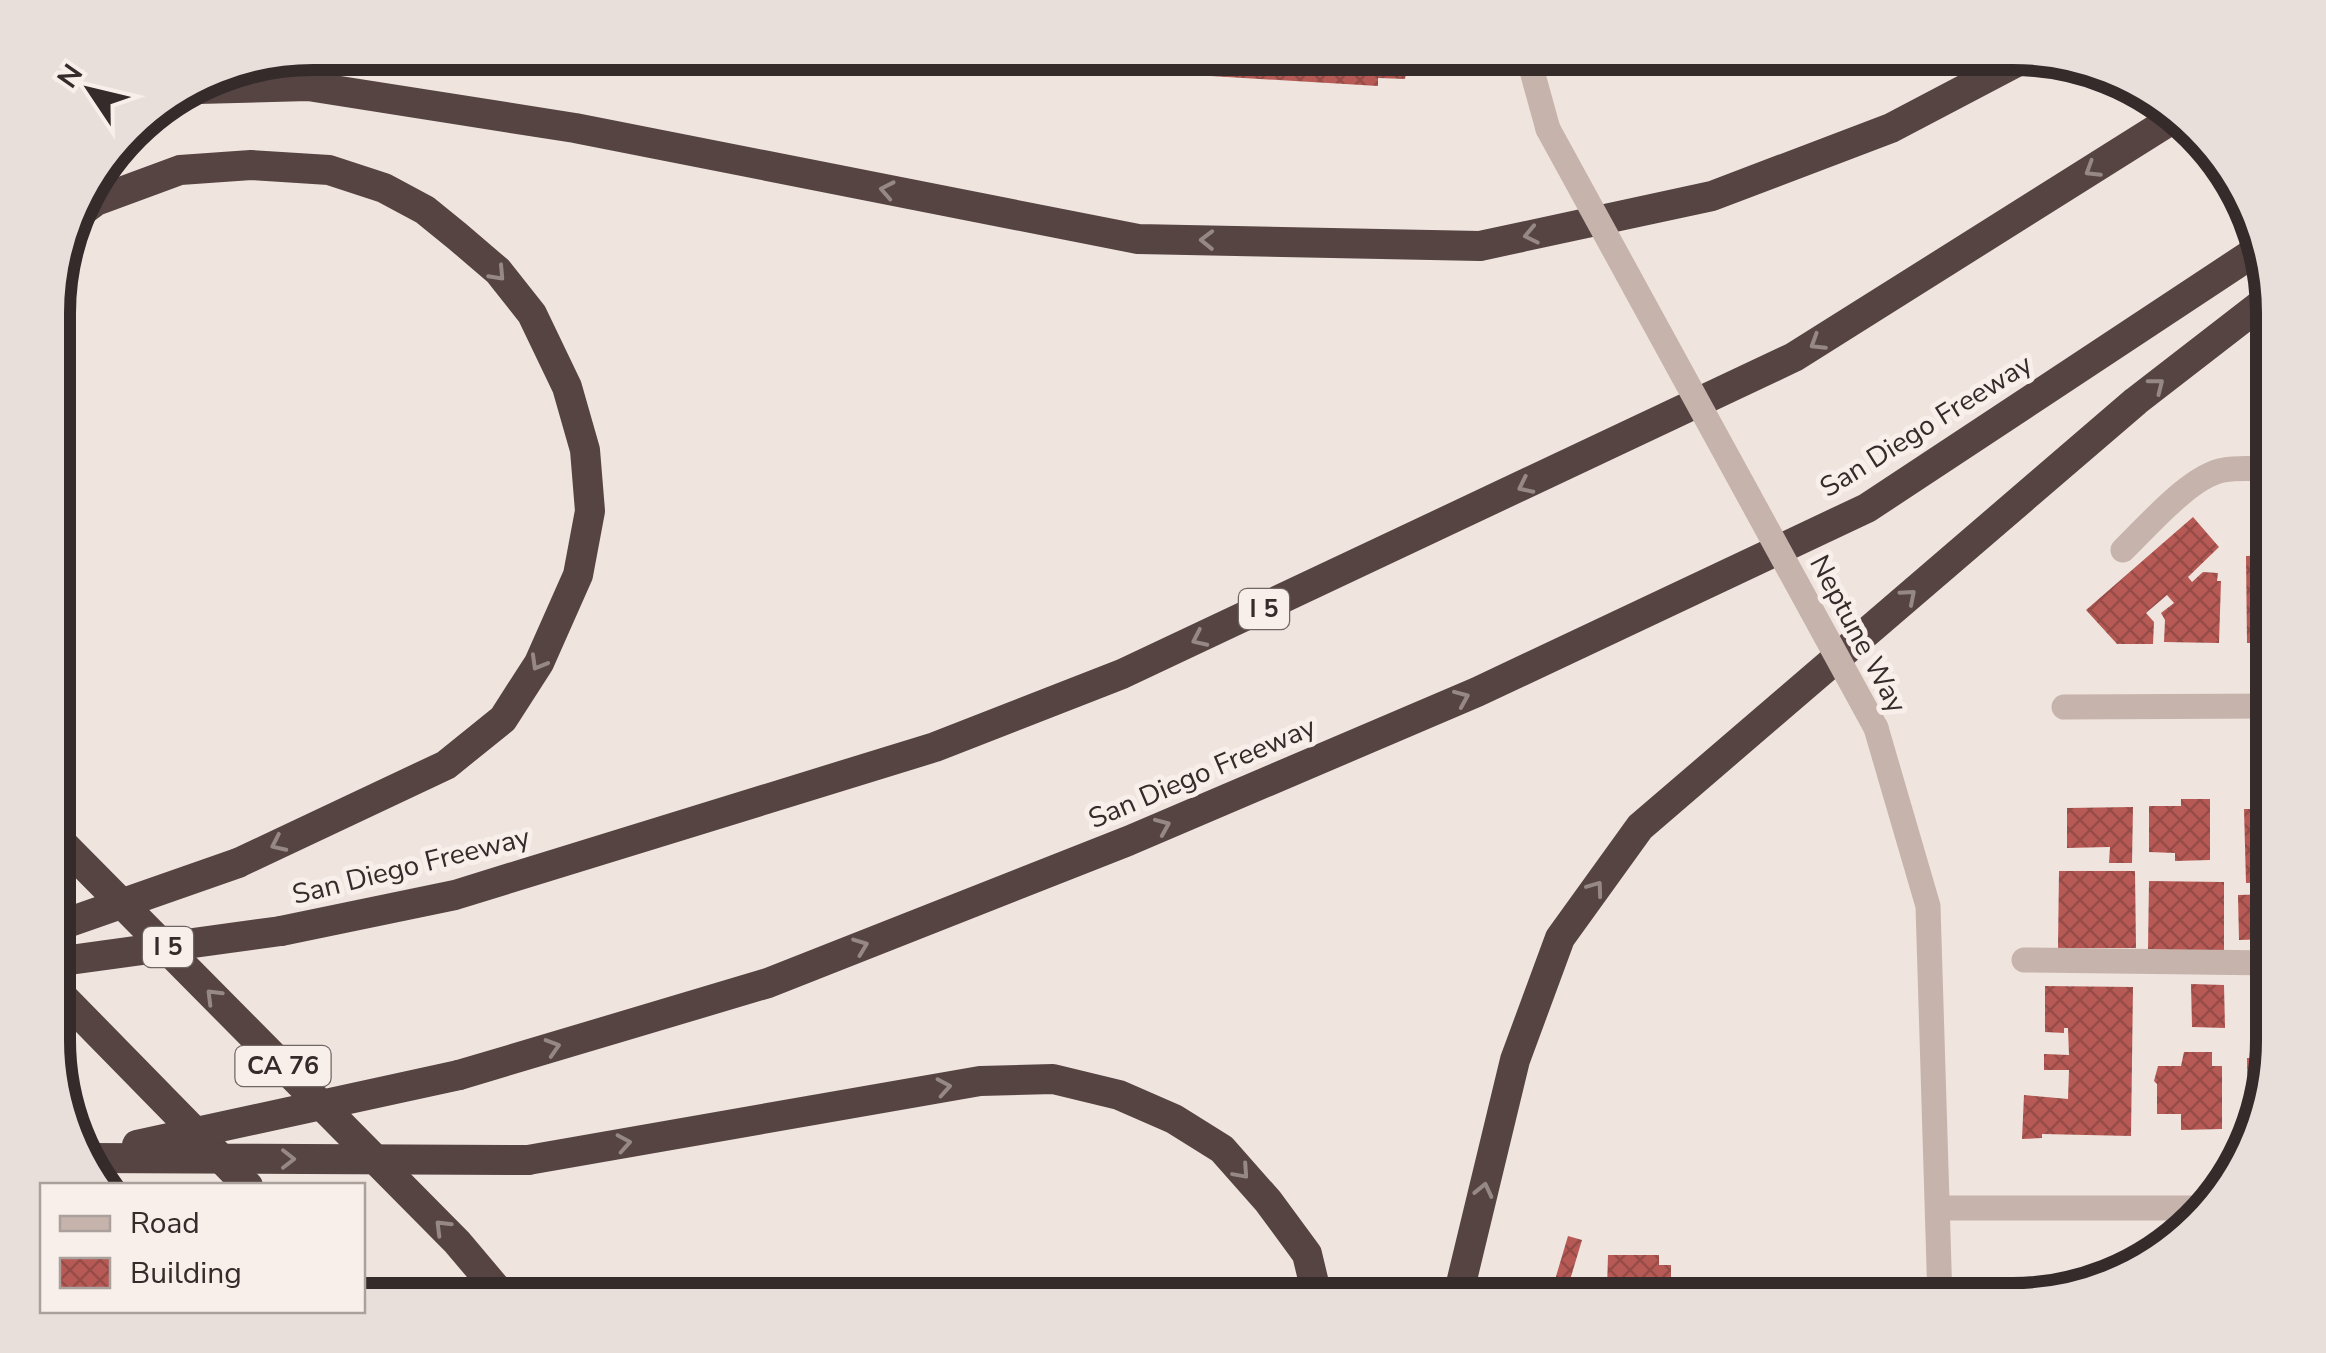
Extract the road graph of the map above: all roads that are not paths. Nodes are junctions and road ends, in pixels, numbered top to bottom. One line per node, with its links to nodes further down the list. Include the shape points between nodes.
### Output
1 (305, 70): 6 (highway)
2 (1532, 70): 23 (street, Neptune Way, bridge, via 1548,129 1876,728 1928,906)
3 (2001, 70): 6 (highway, one-way to 6, via 1891,128 1712,196 1480,246 1138,239)
4 (219, 88): 6 (highway, via 308,86)
5 (2165, 124): 16 (highway, San Diego Freeway / I 5, one-way to 16, bridge, via 1794,357 1122,674 935,747 455,895 282,931)
6 (559, 125)
7 (98, 200): 15 (highway, one-way to 15, bridge, via 180,170 251,165 329,170 425,210 498,271 532,314 567,387 585,450 590,511 578,575 540,663 503,719 446,765 238,863)
8 (2249, 256): 20 (highway, San Diego Freeway, one-way to 8, bridge, via 459,1075 768,982 1128,841 1477,692 1867,508)
9 (2255, 309): 26 (highway, one-way to 9, via 1515,1060 1560,938 1640,827 2136,401)
10 (2255, 469): 11 (street, via 2206,476)
11 (2123, 550)
12 (2255, 706): 13 (street)
13 (2064, 707)
14 (70, 851): 28 (highway, CA 76, one-way to 14)
15 (70, 921)
16 (70, 960)
17 (2024, 960): 18 (street)
18 (2255, 963)
19 (70, 1004): 22 (highway)
20 (99, 1154)
21 (100, 1157): 25 (highway, one-way to 25, bridge, via 528,1160 980,1081 1054,1080 1119,1095 1222,1150 1307,1254)
22 (245, 1183)
23 (1939, 1208): 24 (street); 27 (street, Neptune Way)
24 (2188, 1208)
25 (1314, 1282)
26 (1461, 1282)
27 (1940, 1282)
28 (492, 1283)

